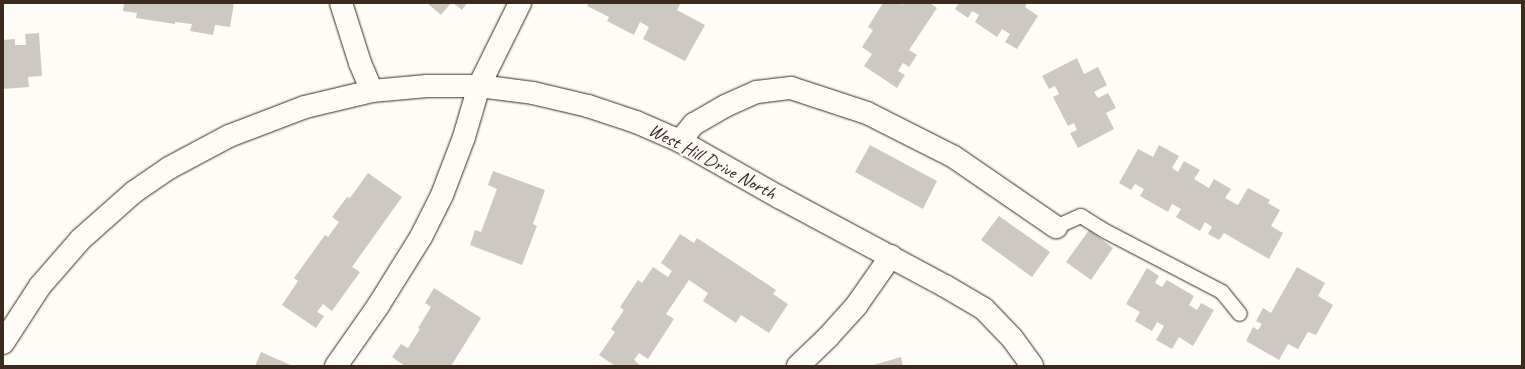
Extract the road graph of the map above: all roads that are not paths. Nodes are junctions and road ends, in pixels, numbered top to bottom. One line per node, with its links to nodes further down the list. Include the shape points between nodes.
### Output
1 (341, 3): 4 (street, via 360,63)
2 (520, 3): 3 (street)
3 (479, 86): 4 (street, West Hill Drive North, via 427,86); 5 (street, West Hill Drive North, via 533,93 588,106 636,122); 10 (street, via 464,137 442,195 421,237 378,306)
4 (372, 91): 9 (street, West Hill Drive North, via 305,107 261,122 168,168 134,192 81,239 40,286)
5 (680, 141): 6 (street, via 694,124 725,106 757,92 791,88 867,113 954,157); 7 (street, West Hill Drive North)
6 (1056, 227): 8 (lane, via 1081,216 1105,232 1222,292)
7 (891, 256): 11 (street, via 856,306); 12 (street, West Hill Drive North, via 984,310 1012,338)
8 (1240, 314)
9 (3, 343)
10 (336, 366)
11 (798, 366)
12 (1032, 366)

